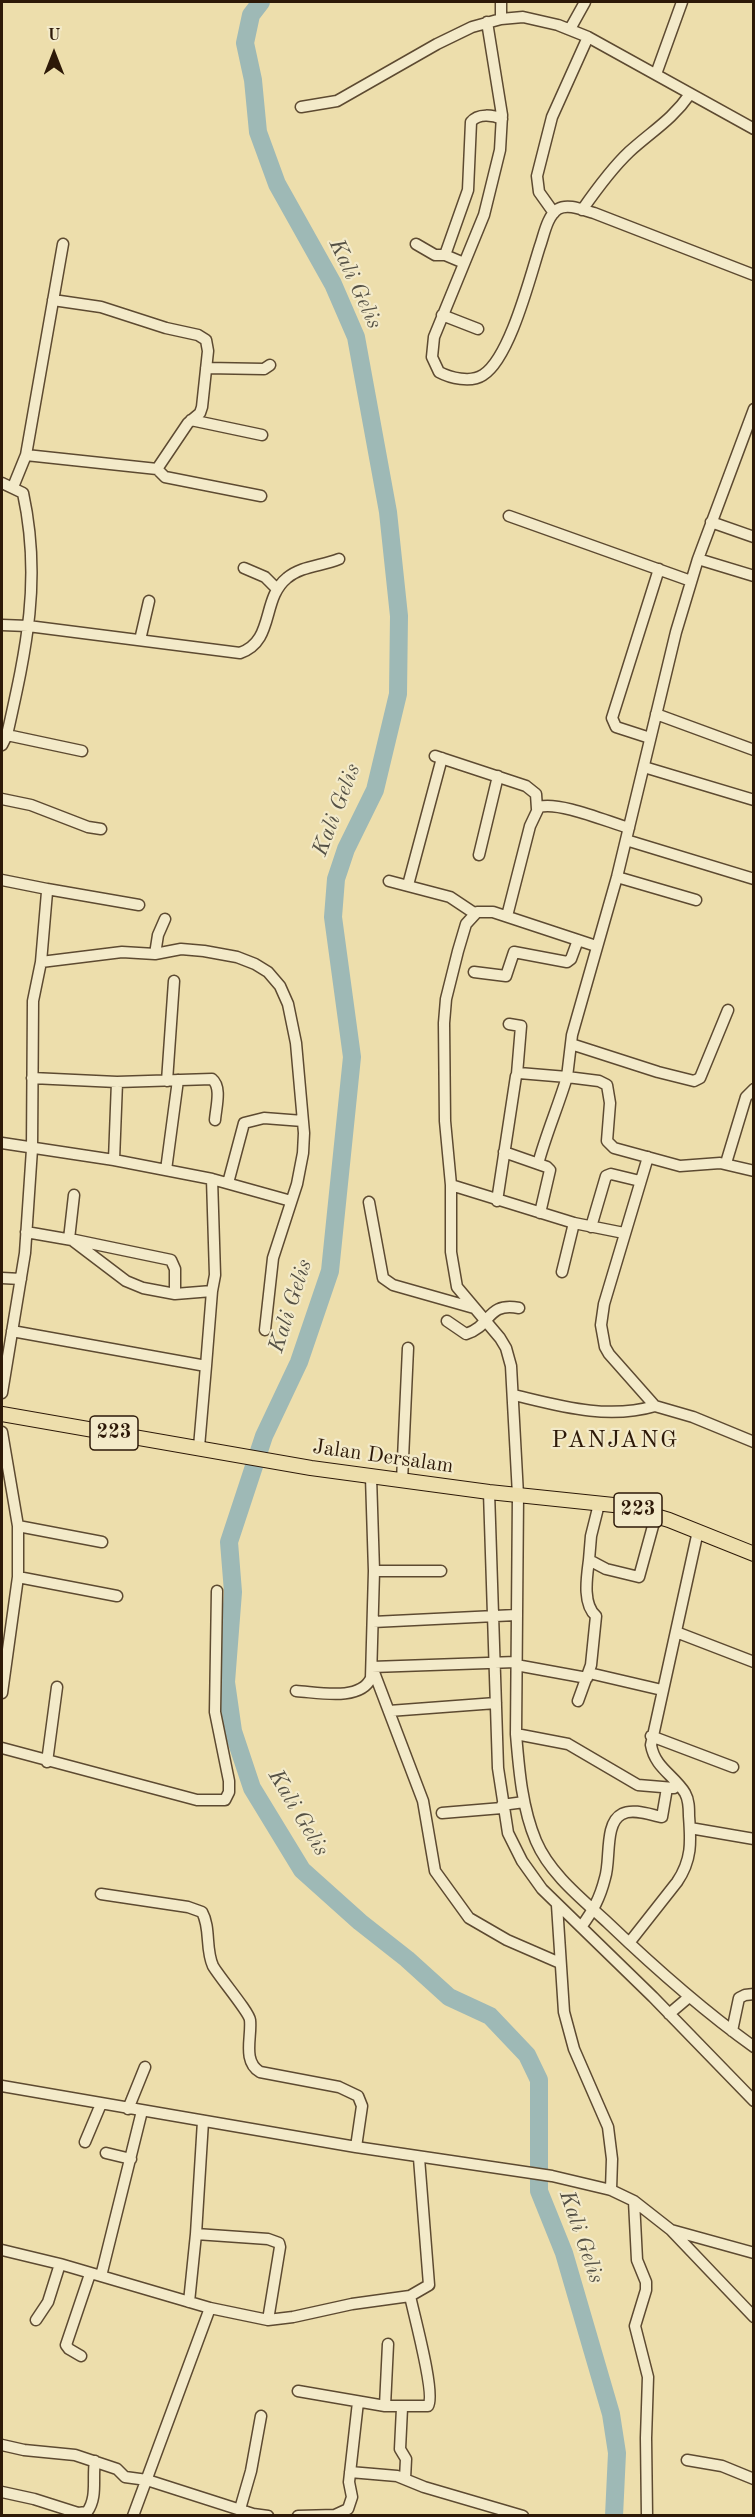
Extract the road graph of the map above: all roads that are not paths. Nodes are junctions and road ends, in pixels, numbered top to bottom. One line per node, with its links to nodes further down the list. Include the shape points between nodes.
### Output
1 (501, 2): 4 (street)
2 (585, 2): 6 (street)
3 (682, 2): 8 (street)
4 (501, 19): 5 (street); 6 (street, via 523,17)
5 (487, 22): 10 (street, via 437,44 337,101); 11 (street)
6 (570, 29): 7 (street)
7 (588, 37): 8 (street); 14 (street, via 552,117 537,176 539,192)
8 (656, 74): 9 (street)
9 (690, 94): 12 (street); 13 (street, via 675,115 628,153)
10 (301, 107)
11 (502, 119): 17 (street, via 480,116 472,120 468,190); 18 (street, via 494,183)
12 (753, 129)
13 (582, 210): 14 (street, via 566,207); 19 (street)
14 (554, 213): 21 (street, via 504,347 485,374 466,379 437,370 432,347)
15 (63, 244): 20 (street)
16 (416, 244): 17 (street, via 435,255)
17 (445, 255): 18 (street)
18 (464, 263): 21 (street)
19 (753, 275)
20 (53, 300): 24 (street, via 100,307 198,335 208,344); 28 (street)
21 (442, 315): 22 (street)
22 (478, 329)
23 (270, 365): 24 (street, via 264,369)
24 (206, 368): 26 (street, via 202,407)
25 (753, 409): 34 (street)
26 (191, 420): 27 (street); 29 (street)
27 (262, 435)
28 (26, 455): 29 (street); 31 (street)
29 (157, 468): 32 (street, via 160,474 172,479)
30 (2, 483): 31 (street)
31 (13, 487): 45 (street, via 23,493 31,542)
32 (261, 496)
33 (509, 516): 39 (street)
34 (711, 522): 35 (street); 37 (street)
35 (753, 537)
36 (339, 559): 42 (street, via 297,571)
37 (698, 559): 40 (street); 41 (street)
38 (244, 568): 42 (street, via 266,577)
39 (659, 569): 41 (street); 48 (street, via 612,718 620,729)
40 (753, 576)
41 (691, 581): 47 (street)
42 (277, 589): 46 (street, via 262,636 247,651 231,654)
43 (149, 601): 46 (street)
44 (2, 625): 45 (street)
45 (28, 626): 46 (street); 49 (street)
46 (140, 640)
47 (656, 714): 48 (street); 50 (street)
48 (650, 738): 52 (street)
49 (4, 740): 51 (street)
50 (753, 750)
51 (82, 751)
52 (644, 767): 55 (street); 57 (street)
53 (498, 776): 56 (street, via 533,790); 60 (street); 65 (street, via 439,757)
54 (2, 799): 58 (street)
55 (753, 800)
56 (537, 809): 57 (street, via 546,805 558,807); 70 (street)
57 (629, 828): 59 (street)
58 (100, 829)
59 (626, 840): 61 (street); 62 (street)
60 (479, 855)
61 (617, 877): 67 (street); 73 (street)
62 (753, 879)
63 (2, 880): 66 (street)
64 (389, 881): 65 (street)
65 (408, 885): 69 (street, via 450,897)
66 (47, 889): 68 (street); 75 (street)
67 (696, 900)
68 (140, 905)
69 (474, 913): 70 (street, via 486,911); 101 (street, via 466,924 458,951 444,1023 445,1121)
70 (507, 916): 72 (street)
71 (165, 919): 74 (street)
72 (578, 940): 73 (street); 76 (street, via 567,962 514,952 506,976)
73 (597, 946): 80 (street)
74 (155, 954): 75 (street, via 122,952); 88 (street, via 181,949 204,951 237,957 268,972 280,986 291,1012)
75 (41, 962): 83 (street, via 33,1001)
76 (474, 972)
77 (174, 981): 84 (street)
78 (728, 1010): 80 (street, via 700,1078 694,1081)
79 (509, 1024): 81 (street, via 521,1026)
80 (571, 1044): 82 (street)
81 (517, 1074): 82 (street); 91 (street)
82 (567, 1077): 92 (street, via 608,1085 608,1143 621,1151); 95 (street)
83 (32, 1078): 85 (street); 90 (street)
84 (173, 1081): 85 (street); 87 (street, via 215,1081); 96 (street)
85 (117, 1082): 93 (street)
86 (753, 1089): 94 (street, via 746,1097)
87 (215, 1120)
88 (303, 1121): 100 (street, via 264,1118 244,1123); 103 (street, via 303,1153)
89 (2, 1143): 90 (street)
90 (32, 1149): 93 (street); 109 (street)
91 (504, 1152): 95 (street); 104 (street)
92 (648, 1157): 94 (street, via 685,1167); 99 (street)
93 (114, 1160): 96 (street)
94 (726, 1163): 97 (street)
95 (538, 1164): 106 (street, via 550,1170)
96 (166, 1170): 98 (street)
97 (753, 1171)
98 (212, 1179): 100 (street); 115 (street)
99 (640, 1181): 108 (street, via 606,1176); 110 (street)
100 (228, 1183): 103 (street)
101 (451, 1185): 104 (street); 117 (street, via 454,1277)
102 (74, 1194): 111 (street)
103 (291, 1201): 121 (street, via 273,1258)
104 (497, 1201): 106 (street)
105 (369, 1202): 117 (street, via 383,1278 393,1285)
106 (540, 1213): 107 (street)
107 (574, 1224): 108 (street); 112 (street)
108 (591, 1227): 110 (street)
109 (26, 1232): 111 (street); 114 (street)
110 (624, 1233): 127 (street, via 604,1304 601,1335 609,1354)
111 (70, 1239): 116 (street, via 126,1281); 116 (street, via 170,1259 175,1269)
112 (562, 1272)
113 (2, 1278): 114 (street)
114 (21, 1280): 122 (street)
115 (212, 1291): 116 (street); 124 (street)
116 (175, 1294)
117 (474, 1308): 120 (street)
118 (519, 1308): 120 (street, via 501,1307)
119 (447, 1321): 120 (street, via 466,1335)
120 (486, 1322): 126 (street, via 506,1348)
121 (265, 1330)
122 (12, 1331): 124 (street); 125 (street)
123 (408, 1347): 133 (street)
124 (206, 1366): 131 (street)
125 (2, 1394)
126 (514, 1395): 127 (street, via 585,1411 619,1412); 135 (street)
127 (655, 1406): 130 (street)
128 (2, 1414): 131 (main road, Jalan Dersalam / 223)
129 (2, 1431): 138 (street)
130 (753, 1442)
131 (199, 1447): 132 (main road, Jalan Dersalam / 223)
132 (371, 1477): 133 (main road, Jalan Dersalam / 223); 143 (street)
133 (402, 1481): 134 (main road, Jalan Dersalam / 223)
134 (491, 1493): 135 (main road, Jalan Dersalam / 223); 148 (street)
135 (516, 1495): 136 (main road, Jalan Dersalam / 223); 149 (street)
136 (599, 1504): 137 (main road, Jalan Dersalam / 223); 142 (street)
137 (656, 1515): 139 (main road, Jalan Dersalam / 223); 142 (street, via 639,1577 606,1569)
138 (18, 1526): 140 (street); 145 (street)
139 (698, 1531): 141 (main road, Jalan Dersalam / 223); 151 (street)
140 (102, 1542)
141 (753, 1552)
142 (589, 1560): 156 (street, via 588,1600 596,1616)
143 (374, 1571): 144 (street); 150 (street)
144 (441, 1571)
145 (18, 1576): 147 (street); 160 (street)
146 (217, 1591): 167 (street, via 215,1712 229,1781 225,1800 197,1800)
147 (117, 1596)
148 (494, 1615): 149 (street); 150 (street); 152 (street)
149 (513, 1615): 154 (street)
150 (373, 1622): 155 (street)
151 (676, 1632): 153 (street); 158 (street)
152 (494, 1662): 154 (street); 155 (street); 162 (street)
153 (753, 1662)
154 (516, 1664): 156 (street); 164 (street)
155 (372, 1667): 159 (street, via 369,1683 354,1692); 163 (street)
156 (588, 1676): 158 (street); 161 (street)
157 (57, 1687): 167 (street)
158 (662, 1690): 165 (street)
159 (296, 1691)
160 (2, 1693)
161 (578, 1701)
162 (496, 1703): 163 (street); 172 (street)
163 (389, 1711): 181 (street, via 423,1801 435,1871 470,1918 507,1940)
164 (516, 1734): 169 (street, via 560,1742 634,1783); 171 (street)
165 (651, 1736): 168 (street); 170 (street, via 655,1760)
166 (2, 1748): 167 (street)
167 (47, 1762)
168 (733, 1767)
169 (667, 1788): 170 (street); 178 (street, via 663,1817 626,1812 613,1823 608,1868)
170 (681, 1789): 174 (street, via 687,1800)
171 (524, 1802): 172 (street); 178 (street, via 545,1856)
172 (502, 1807): 173 (street); 177 (street, via 508,1833 522,1861)
173 (442, 1813)
174 (690, 1828): 175 (street); 180 (street, via 691,1848 684,1872)
175 (753, 1839)
176 (101, 1894): 195 (street, via 202,1912 214,1968 249,2016 253,2067 260,2072 339,2087 358,2096 362,2106)
177 (557, 1905): 179 (street); 181 (street)
178 (593, 1912): 179 (street); 180 (street)
179 (581, 1926): 184 (street)
180 (629, 1943): 183 (street)
181 (560, 1963): 199 (street, via 570,2039 611,2138)
182 (753, 1994): 185 (street, via 740,1998)
183 (689, 1997): 184 (street); 185 (street)
184 (673, 2010): 189 (street)
185 (732, 2031): 186 (street)
186 (753, 2047)
187 (145, 2067): 191 (street)
188 (2, 2086): 190 (street)
189 (753, 2102)
190 (101, 2104): 191 (street); 194 (street)
191 (128, 2109): 192 (street)
192 (142, 2111): 193 (street); 198 (street)
193 (203, 2121): 195 (street); 202 (street)
194 (85, 2142)
195 (356, 2147): 197 (street)
196 (106, 2152): 198 (street)
197 (419, 2158): 199 (street, via 552,2176); 208 (street, via 429,2285)
198 (131, 2159): 207 (street)
199 (611, 2190): 200 (street)
200 (634, 2201): 201 (street); 234 (street, via 637,2260 646,2282 635,2326 648,2377)
201 (671, 2230): 204 (street); 211 (street)
202 (196, 2234): 209 (street); 213 (street, via 268,2238 279,2243)
203 (3, 2250): 205 (street); 206 (street)
204 (753, 2253)
205 (2, 2262)
206 (60, 2264): 207 (street); 212 (street, via 48,2302)
207 (95, 2275): 209 (street); 215 (street, via 66,2345)
208 (410, 2296): 213 (street); 219 (street, via 431,2399 428,2406)
209 (189, 2302): 210 (street)
210 (210, 2308): 213 (street); 227 (street)
211 (753, 2317)
212 (36, 2320)
213 (268, 2320)
214 (388, 2344): 218 (street)
215 (81, 2356)
216 (298, 2391): 217 (street)
217 (358, 2402): 218 (street); 224 (street)
218 (385, 2406): 219 (street)
219 (402, 2408): 225 (street, via 400,2449 406,2459)
220 (261, 2416): 229 (street)
221 (2, 2445): 223 (street)
222 (687, 2460): 226 (street, via 722,2466)
223 (95, 2461): 227 (street, via 117,2469 125,2477); 228 (street, via 95,2486 87,2512 78,2513)
224 (350, 2472): 225 (street); 232 (street, via 352,2497 348,2509 335,2515)
225 (405, 2479): 233 (street)
226 (753, 2479)
227 (147, 2480): 229 (street); 230 (street)
228 (2, 2492)
229 (240, 2509): 231 (street)
230 (134, 2516)
231 (268, 2516)
232 (298, 2516)
233 (523, 2516)
234 (647, 2516)

